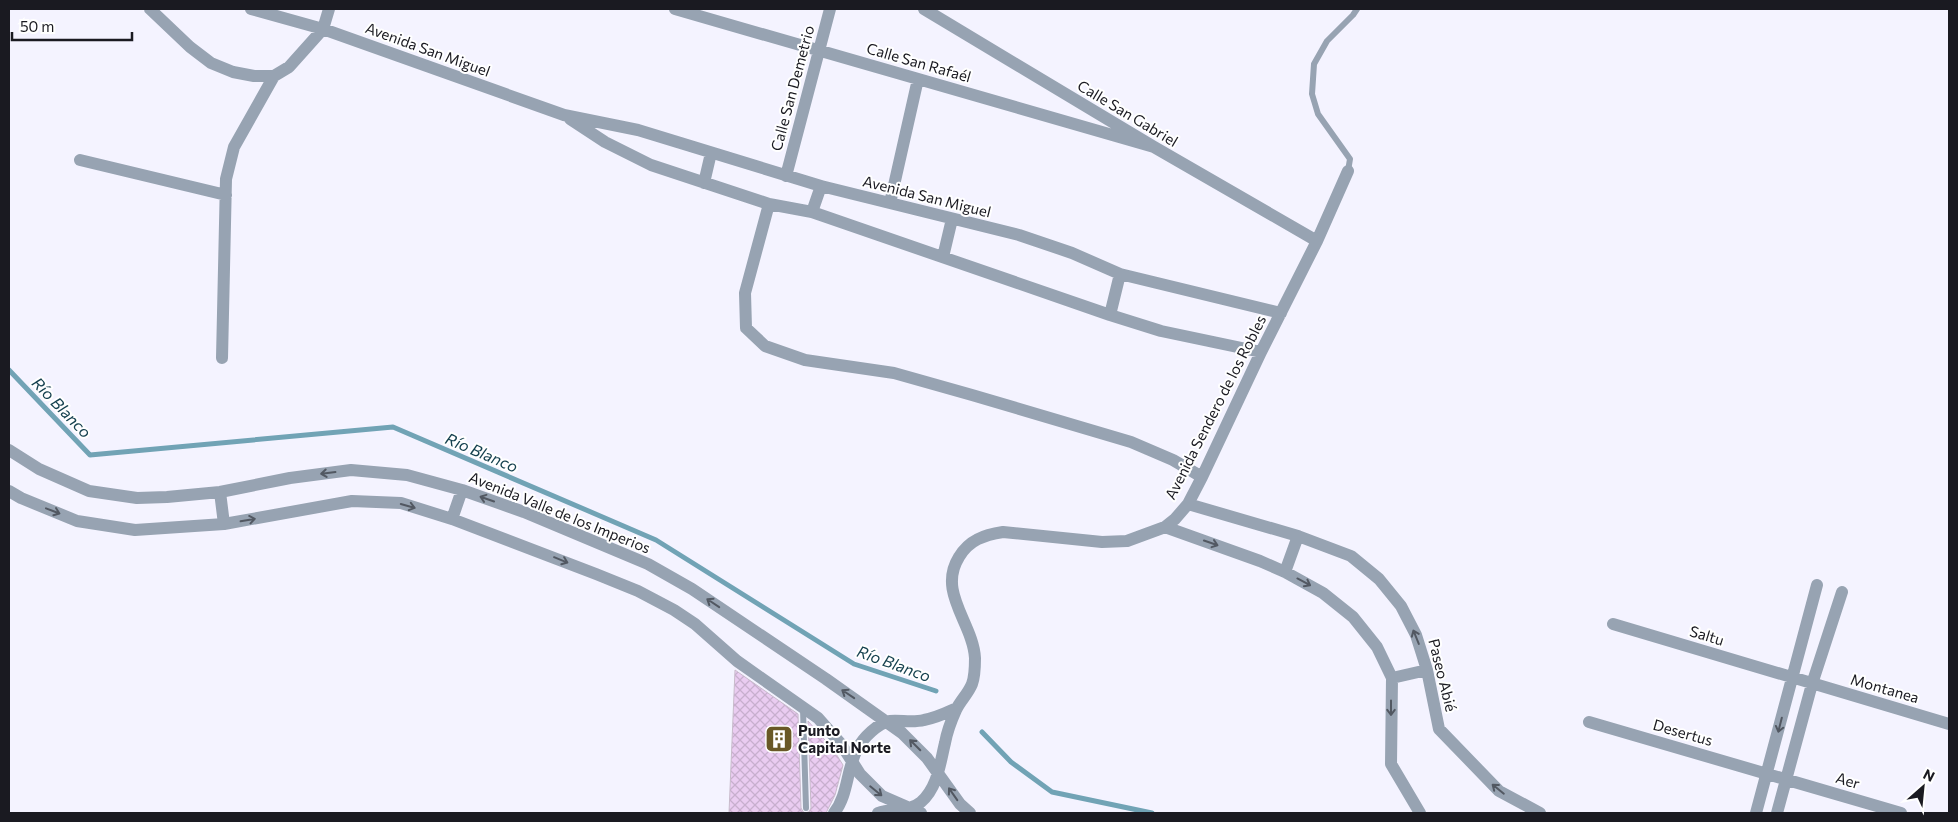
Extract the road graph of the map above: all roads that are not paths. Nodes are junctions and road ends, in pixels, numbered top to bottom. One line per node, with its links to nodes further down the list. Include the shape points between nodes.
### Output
1 (150, 9): 10 (street, via 211,63 233,72)
2 (251, 9): 8 (street, Avenida San Miguel)
3 (328, 9): 8 (street)
4 (675, 9): 9 (street, Calle San Rafaél)
5 (830, 9): 9 (street, Calle San Demetrio)
6 (924, 9): 13 (street, Calle San Gabriel)
7 (1357, 9): 16 (lane, via 1327,41 1314,64 1312,94 1318,114 1350,159)
8 (323, 29): 10 (street, via 290,67); 12 (street, Avenida San Miguel)
9 (818, 50): 11 (street, Calle San Rafaél); 17 (street, Calle San Demetrio)
10 (274, 76): 20 (street, via 234,147 226,179)
11 (918, 79): 13 (street, Calle San Rafaél); 21 (street)
12 (564, 116): 14 (street, Avenida San Miguel, via 638,130); 18 (street, Avenida San Miguel, via 605,142 651,165)
13 (1154, 148): 25 (street, Calle San Gabriel)
14 (711, 153): 17 (street, Avenida San Miguel); 18 (street)
15 (80, 160): 20 (street)
16 (1348, 171): 25 (street, Avenida Sendero de los Robles)
17 (786, 176): 19 (street, Avenida San Miguel)
18 (704, 183): 22 (street, Avenida San Miguel)
19 (821, 186): 21 (street, Avenida San Miguel); 23 (street)
20 (226, 195): 31 (street)
21 (890, 203): 24 (street, Avenida San Miguel)
22 (769, 204): 23 (street, Avenida San Miguel); 33 (street, via 745,293 746,328 765,346 805,360 894,373 1131,442)
23 (812, 212): 26 (street, Avenida San Miguel)
24 (952, 218): 26 (street); 27 (street, Avenida San Miguel, via 1019,235)
25 (1317, 242): 28 (street, Avenida Sendero de los Robles)
26 (943, 257): 29 (street, Avenida San Miguel)
27 (1120, 274): 28 (street, Avenida San Miguel); 29 (street)
28 (1280, 313): 30 (street, Avenida Sendero de los Robles)
29 (1110, 315): 30 (street, Avenida San Miguel, via 1161,331)
30 (1261, 352): 33 (street, Avenida Sendero de los Robles)
31 (222, 358)
32 (9, 450): 36 (street, Avenida Valle de los Imperios, via 39,470 89,491 137,498)
33 (1202, 477): 37 (street, Avenida Sendero de los Robles)
34 (462, 490): 36 (street, Avenida Valle de los Imperios, one-way to 36, via 407,474 350,470); 38 (street); 52 (street, Avenida Valle de los Imperios, one-way to 34, via 692,589 648,564)
35 (9, 491): 39 (street, one-way to 39, via 77,521 135,530)
36 (220, 492): 39 (street)
37 (1188, 504): 40 (street, Avenida Sendero de los Robles); 41 (street, Paseo Abié)
38 (452, 519): 39 (street, one-way to 38, via 352,502 401,503); 50 (street, one-way to 50, via 638,591 674,610 755,675)
39 (224, 524)
40 (1165, 527): 42 (street, one-way to 42); 51 (street, Avenida Sendero de los Robles, via 1127,541 1102,542 1003,532 971,542 956,560 951,577 952,590 975,655 971,687)
41 (1298, 536): 42 (street); 46 (street, Paseo Abié, one-way to 41, via 1416,635 1401,606 1379,580 1351,556)
42 (1284, 572): 47 (street, one-way to 47, via 1323,593 1352,617 1377,648)
43 (1817, 585): 48 (street)
44 (1842, 592): 49 (street)
45 (1614, 624): 48 (street, Saltu)
46 (1427, 670): 47 (street); 65 (street, Paseo Abié, one-way to 46, via 1499,791 1439,729)
47 (1392, 678): 64 (street, one-way to 64, via 1391,764)
48 (1792, 678): 49 (street, Saltu); 57 (street, one-way to 57)
49 (1812, 684): 54 (street, Montanea); 58 (street)
50 (803, 707): 55 (street, via 830,731); 59 (lane)
51 (957, 708): 52 (street, via 924,720); 56 (street, Avenida Sendero de los Robles, via 945,740)
52 (888, 721): 55 (street, via 866,737); 56 (street, one-way to 52, via 916,745)
53 (1589, 722): 57 (street, Desertus)
54 (1949, 724)
55 (852, 761): 60 (street, one-way to 60, via 882,796); 61 (street, via 844,794)
56 (938, 773): 60 (street, Avenida Sendero de los Robles); 63 (street, one-way to 56)
57 (1768, 773): 58 (street, Desertus); 66 (street)
58 (1786, 779): 67 (street); 68 (street, Aer)
59 (806, 808)
60 (916, 811): 62 (street)
61 (834, 813)
62 (878, 813)
63 (970, 813)
64 (1420, 813)
65 (1540, 813)
66 (1756, 813)
67 (1777, 813)
68 (1901, 813)

